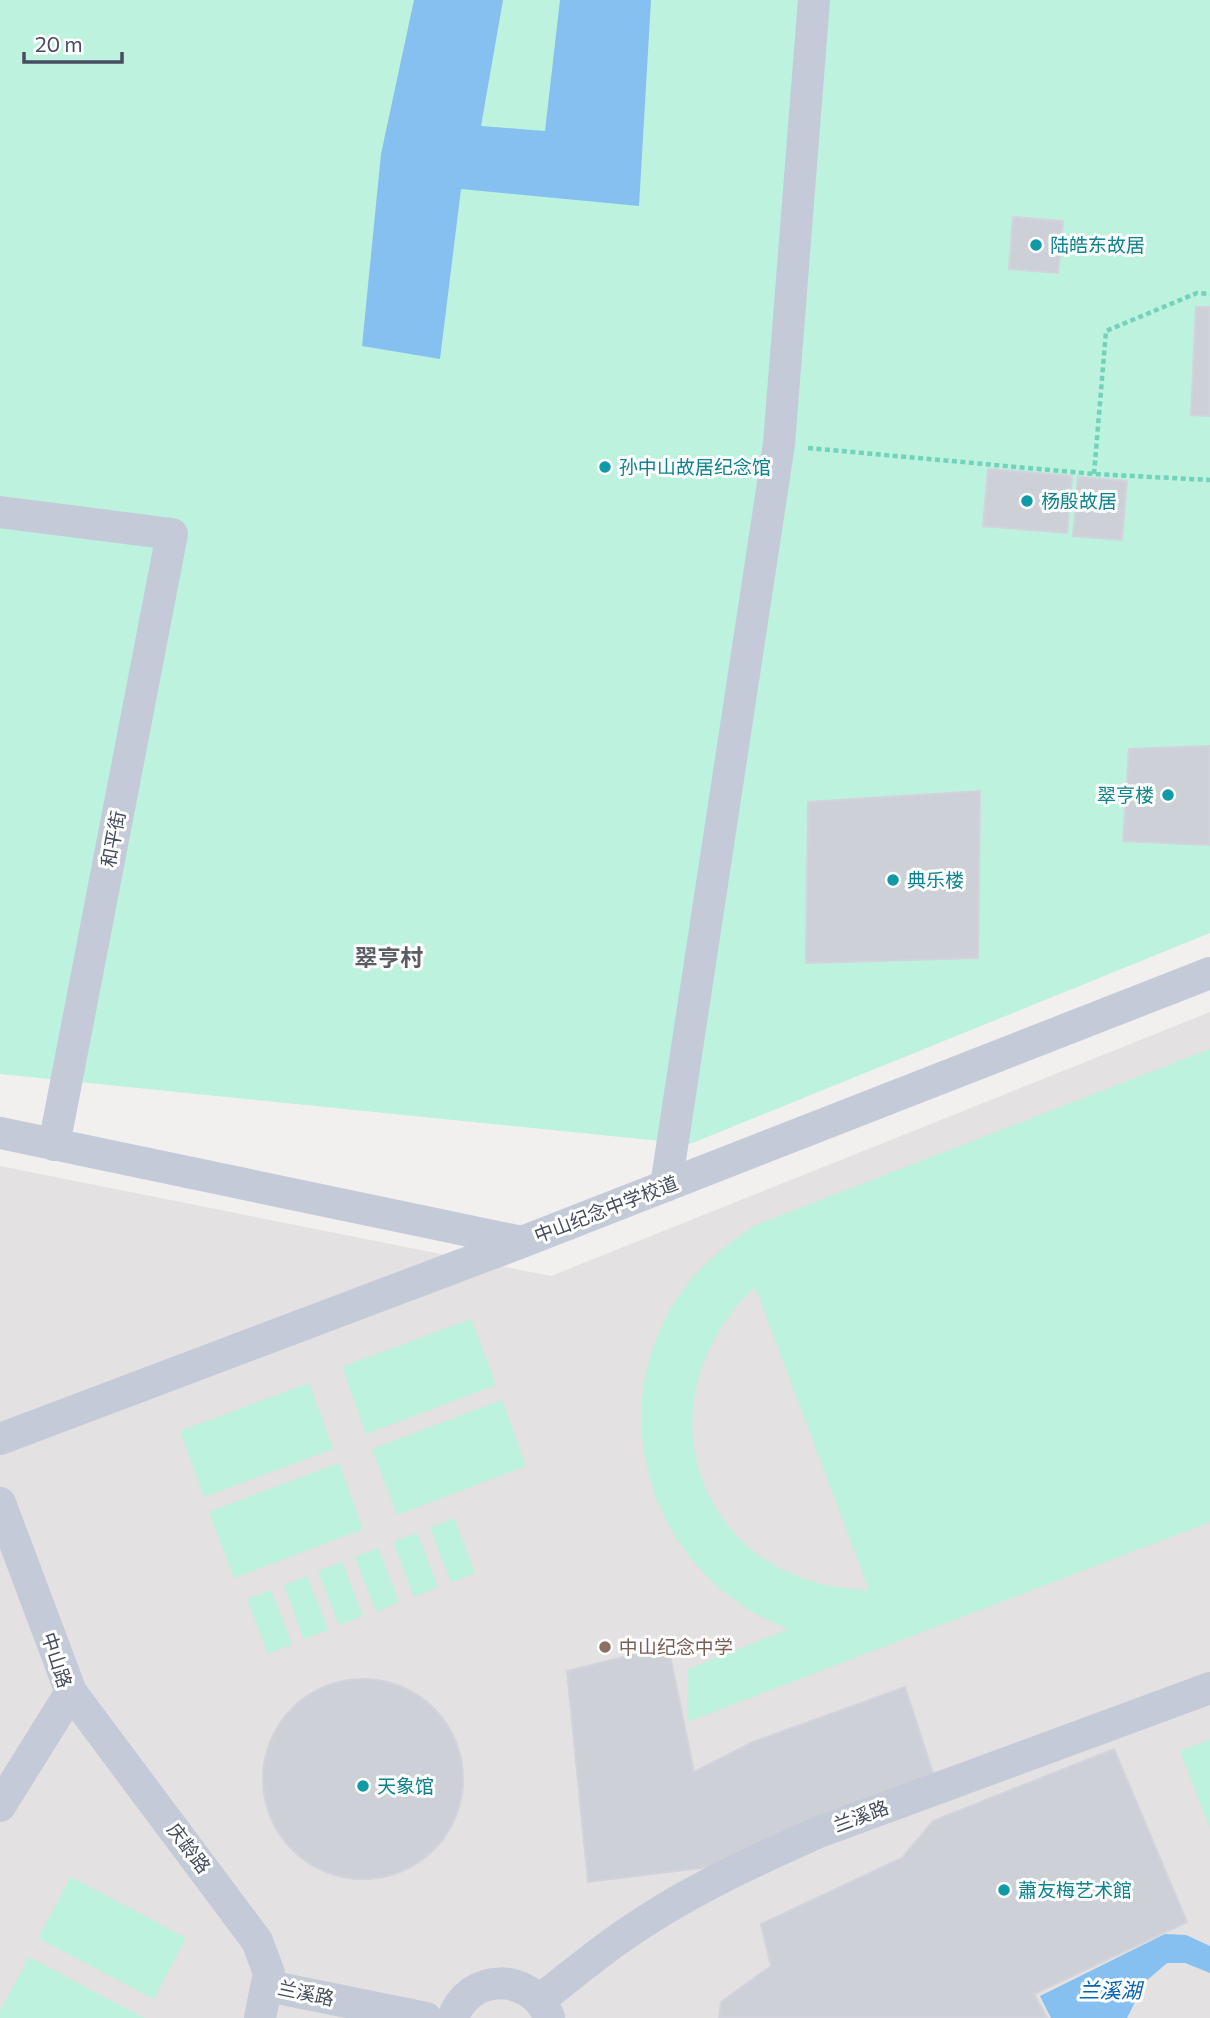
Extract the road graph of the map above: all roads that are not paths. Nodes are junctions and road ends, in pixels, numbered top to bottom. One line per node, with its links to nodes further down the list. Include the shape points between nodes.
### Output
1 (814, 0): 6 (street, via 779,444)
2 (0, 512): 5 (street, 和平街, via 172,534)
3 (1210, 973): 6 (street, 中山纪念中学校道)
4 (0, 1133): 5 (street)
5 (54, 1144): 7 (street)
6 (666, 1186): 7 (street, 中山纪念中学校道)
7 (522, 1242): 8 (street, 中山纪念中学校道)
8 (0, 1439)
9 (0, 1503): 11 (street, 中山路)
10 (1210, 1688): 14 (street, 兰溪路, via 777,1851 649,1919 597,1954)
11 (71, 1692): 12 (street, 中山路); 13 (street, 庆龄路, via 250,1931 265,1959)
12 (0, 1806)
13 (268, 1986): 15 (street, 庆龄路); 16 (street, 兰溪路)
14 (545, 2009): 17 (street, via 521,1987 496,1982 467,1995)
15 (260, 2018)
16 (426, 2018)
17 (453, 2018)

